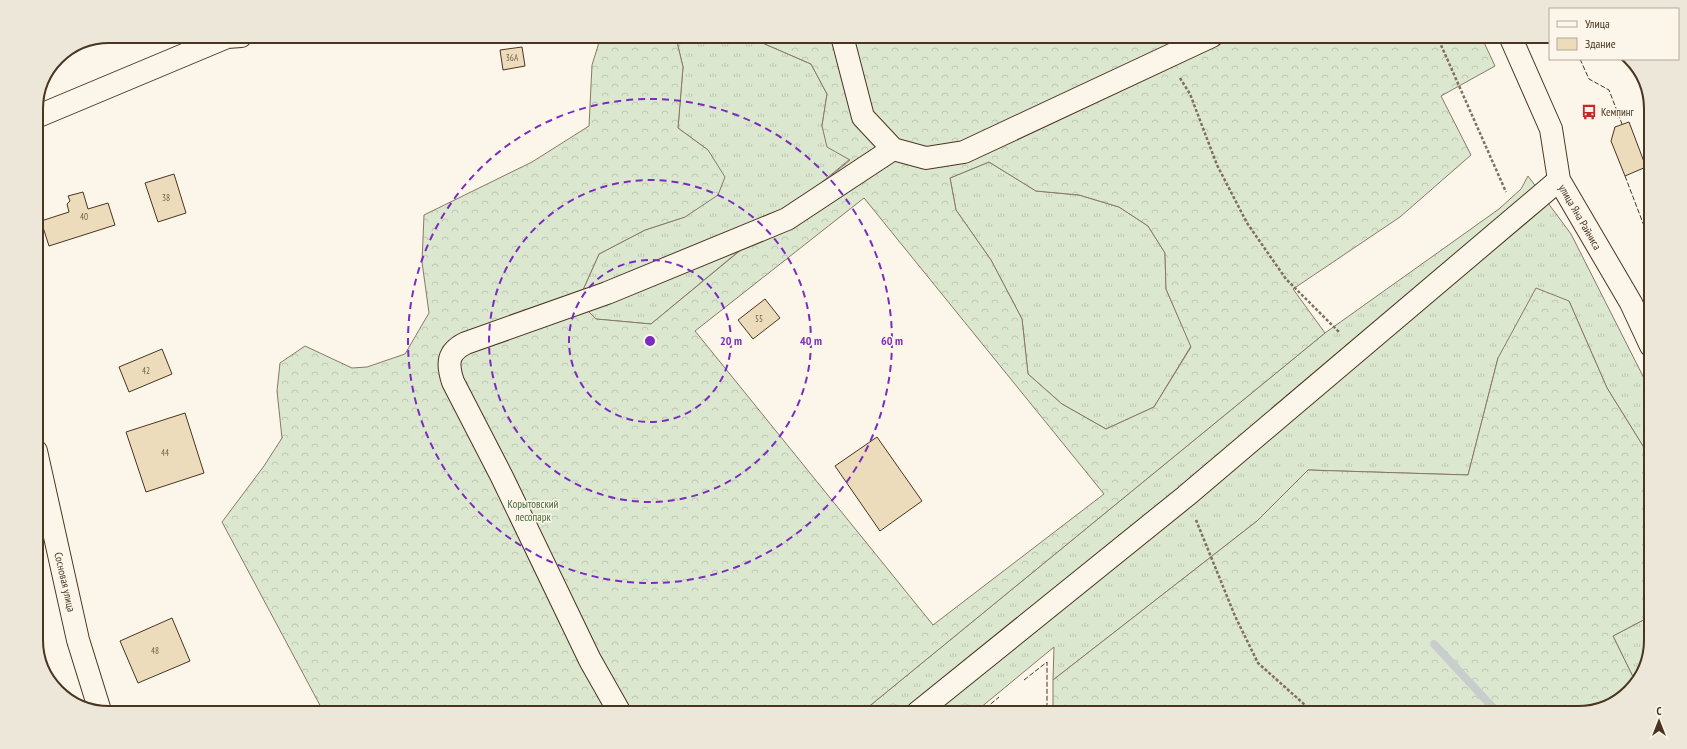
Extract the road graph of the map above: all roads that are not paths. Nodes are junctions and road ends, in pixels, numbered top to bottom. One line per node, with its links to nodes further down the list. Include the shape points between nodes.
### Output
1 (213, 43): 5 (street)
2 (844, 43): 6 (street, via 863,117)
3 (1197, 43): 6 (street, via 964,152 926,158)
4 (1513, 43): 7 (street, улица Яна Райниса, via 1551,129)
5 (43, 115)
6 (893, 149): 11 (street, via 787,219 607,293 466,343 457,347 450,357 449,369 453,382 590,660)
7 (1559, 180): 8 (street, улица Яна Райниса, via 1631,303); 12 (street, via 1186,496)
8 (1644, 331)
9 (43, 482): 10 (street, Сосновая улица, via 78,640)
10 (98, 705)
11 (616, 706)
12 (926, 706)

